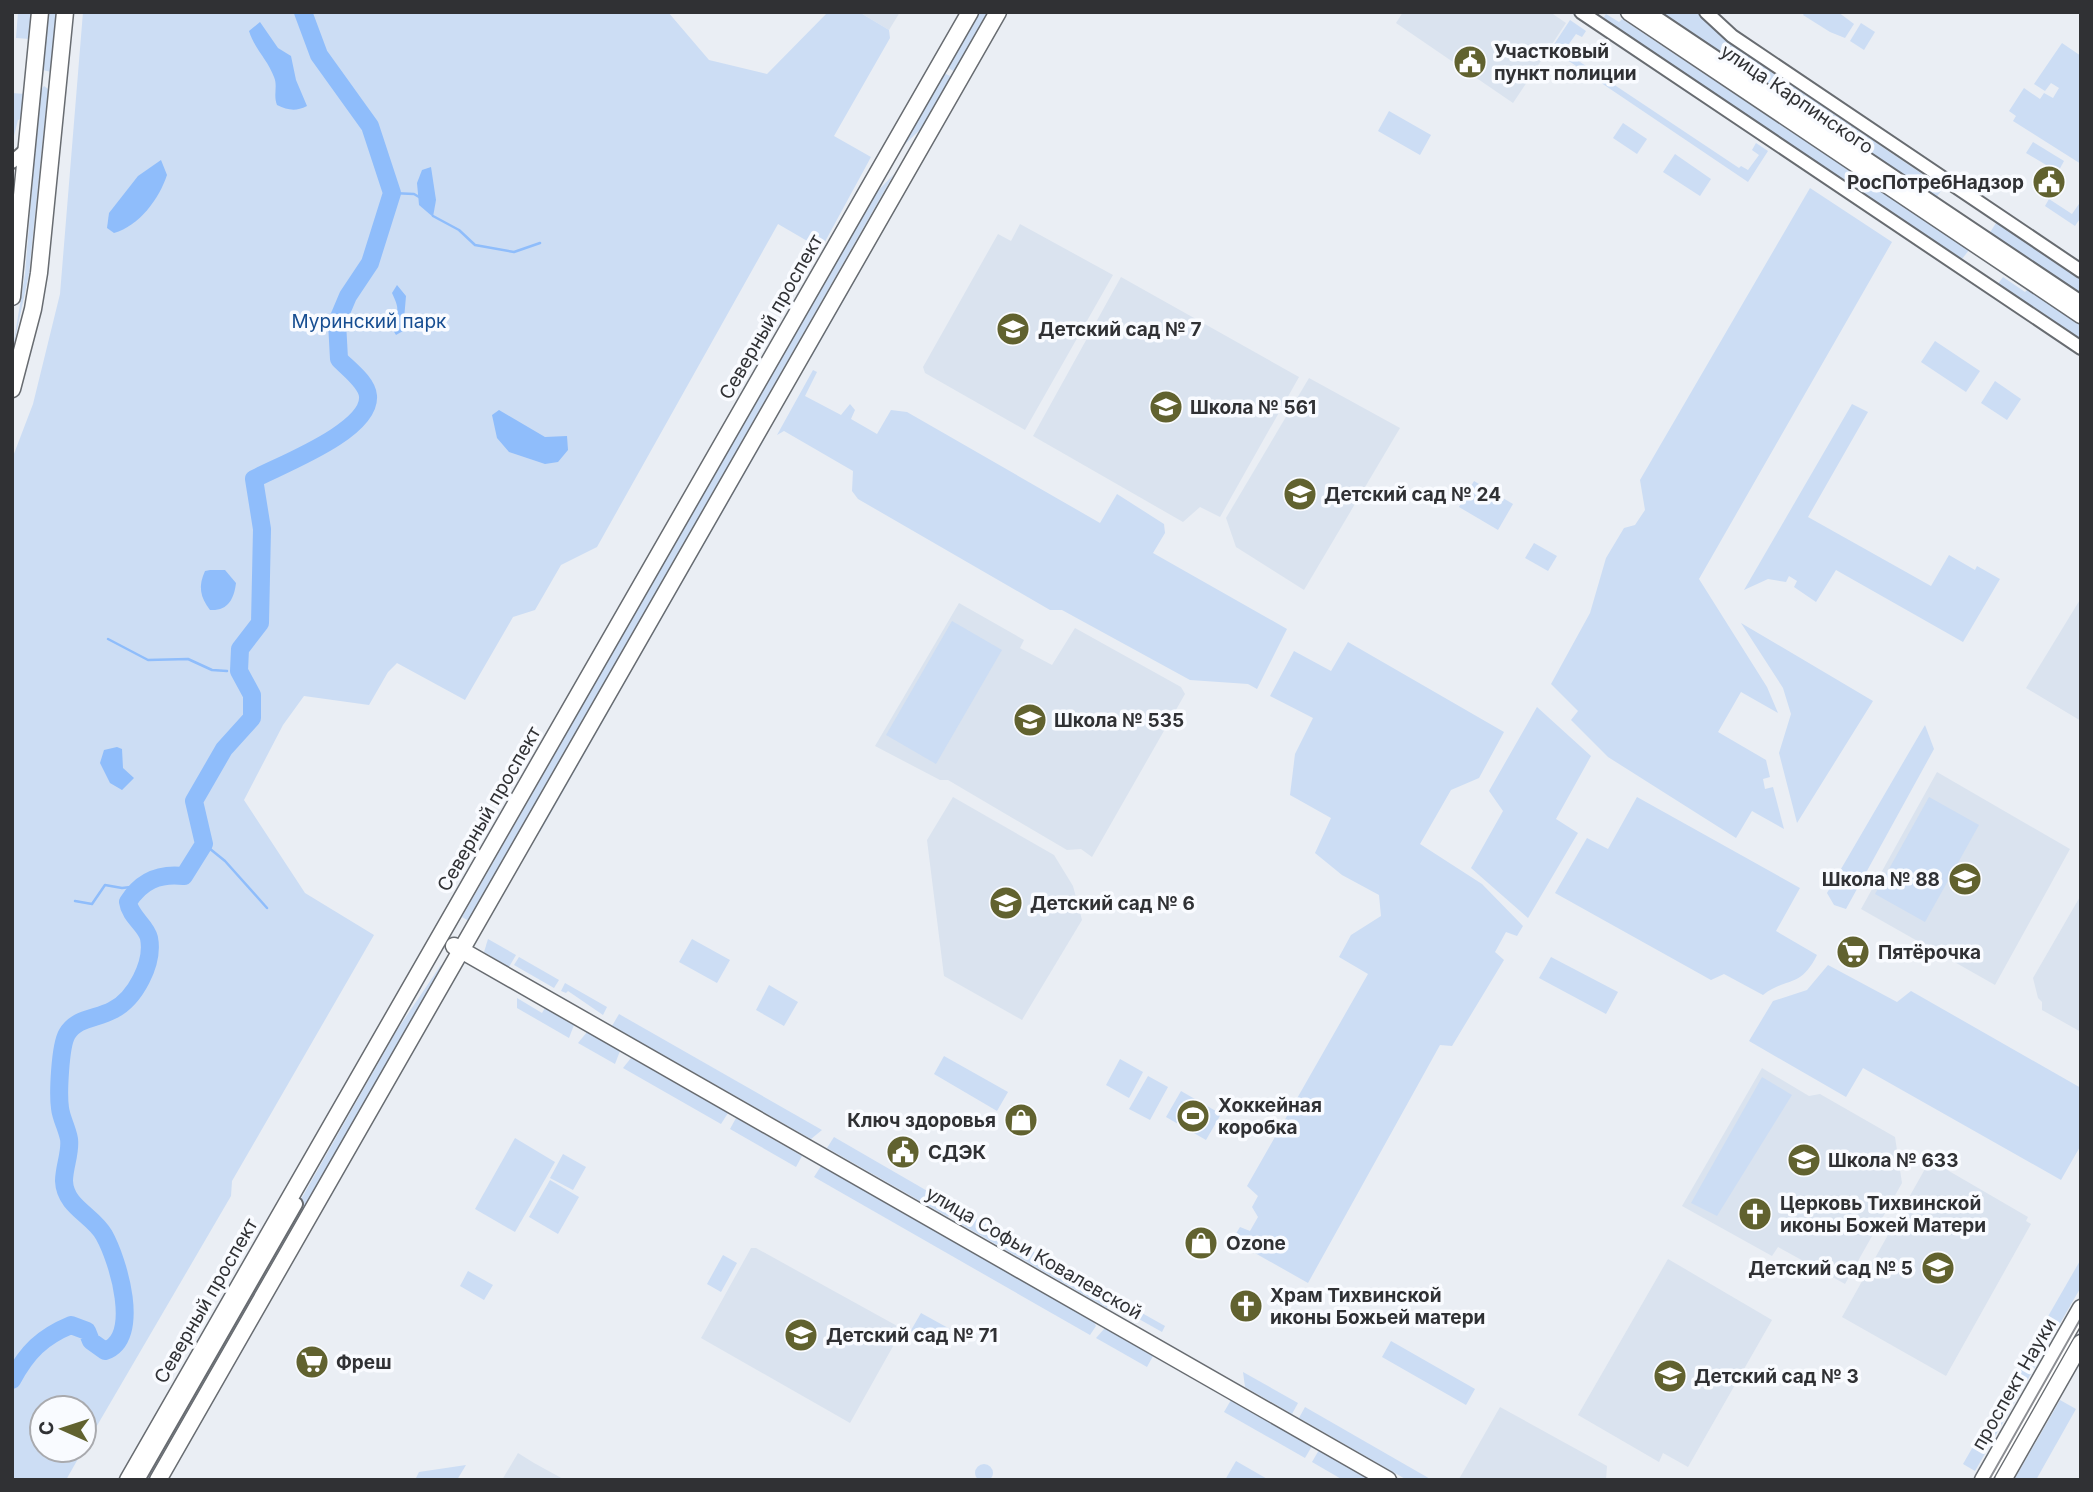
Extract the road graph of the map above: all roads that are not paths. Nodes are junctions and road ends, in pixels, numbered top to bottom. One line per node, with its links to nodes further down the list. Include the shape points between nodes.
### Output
1 (40, 12): 9 (main road)
2 (65, 12): 10 (main road)
3 (971, 12): 12 (main road, Северный проспект)
4 (998, 12): 14 (main road)
5 (1581, 12): 20 (street)
6 (1629, 12): 19 (main road, улица Карпинского)
7 (1648, 12): 18 (street, улица Карпинского)
8 (1706, 12): 16 (street, via 1732,36)
9 (34, 76): 10 (main road); 11 (main road)
10 (58, 83): 21 (main road, via 39,272)
11 (28, 148): 13 (street); 15 (main road)
12 (886, 159): 14 (main road); 22 (main road, Северный проспект)
13 (12, 162)
14 (907, 171): 23 (main road)
15 (15, 249): 17 (main road)
16 (2081, 271)
17 (12, 297)
18 (2081, 302)
19 (2081, 315)
20 (2081, 348)
21 (12, 389)
22 (442, 940): 23 (main road, улица Софьи Ковалевской); 26 (main road, Северный проспект); 27 (street, Северный проспект)
23 (461, 950): 28 (main road); 29 (main road, улица Софьи Ковалевской)
24 (2081, 1308): 30 (main road, проспект Науки)
25 (2081, 1343): 31 (main road, проспект Науки)
26 (128, 1480)
27 (138, 1480)
28 (158, 1480)
29 (1388, 1480)
30 (1983, 1480)
31 (2003, 1480)

